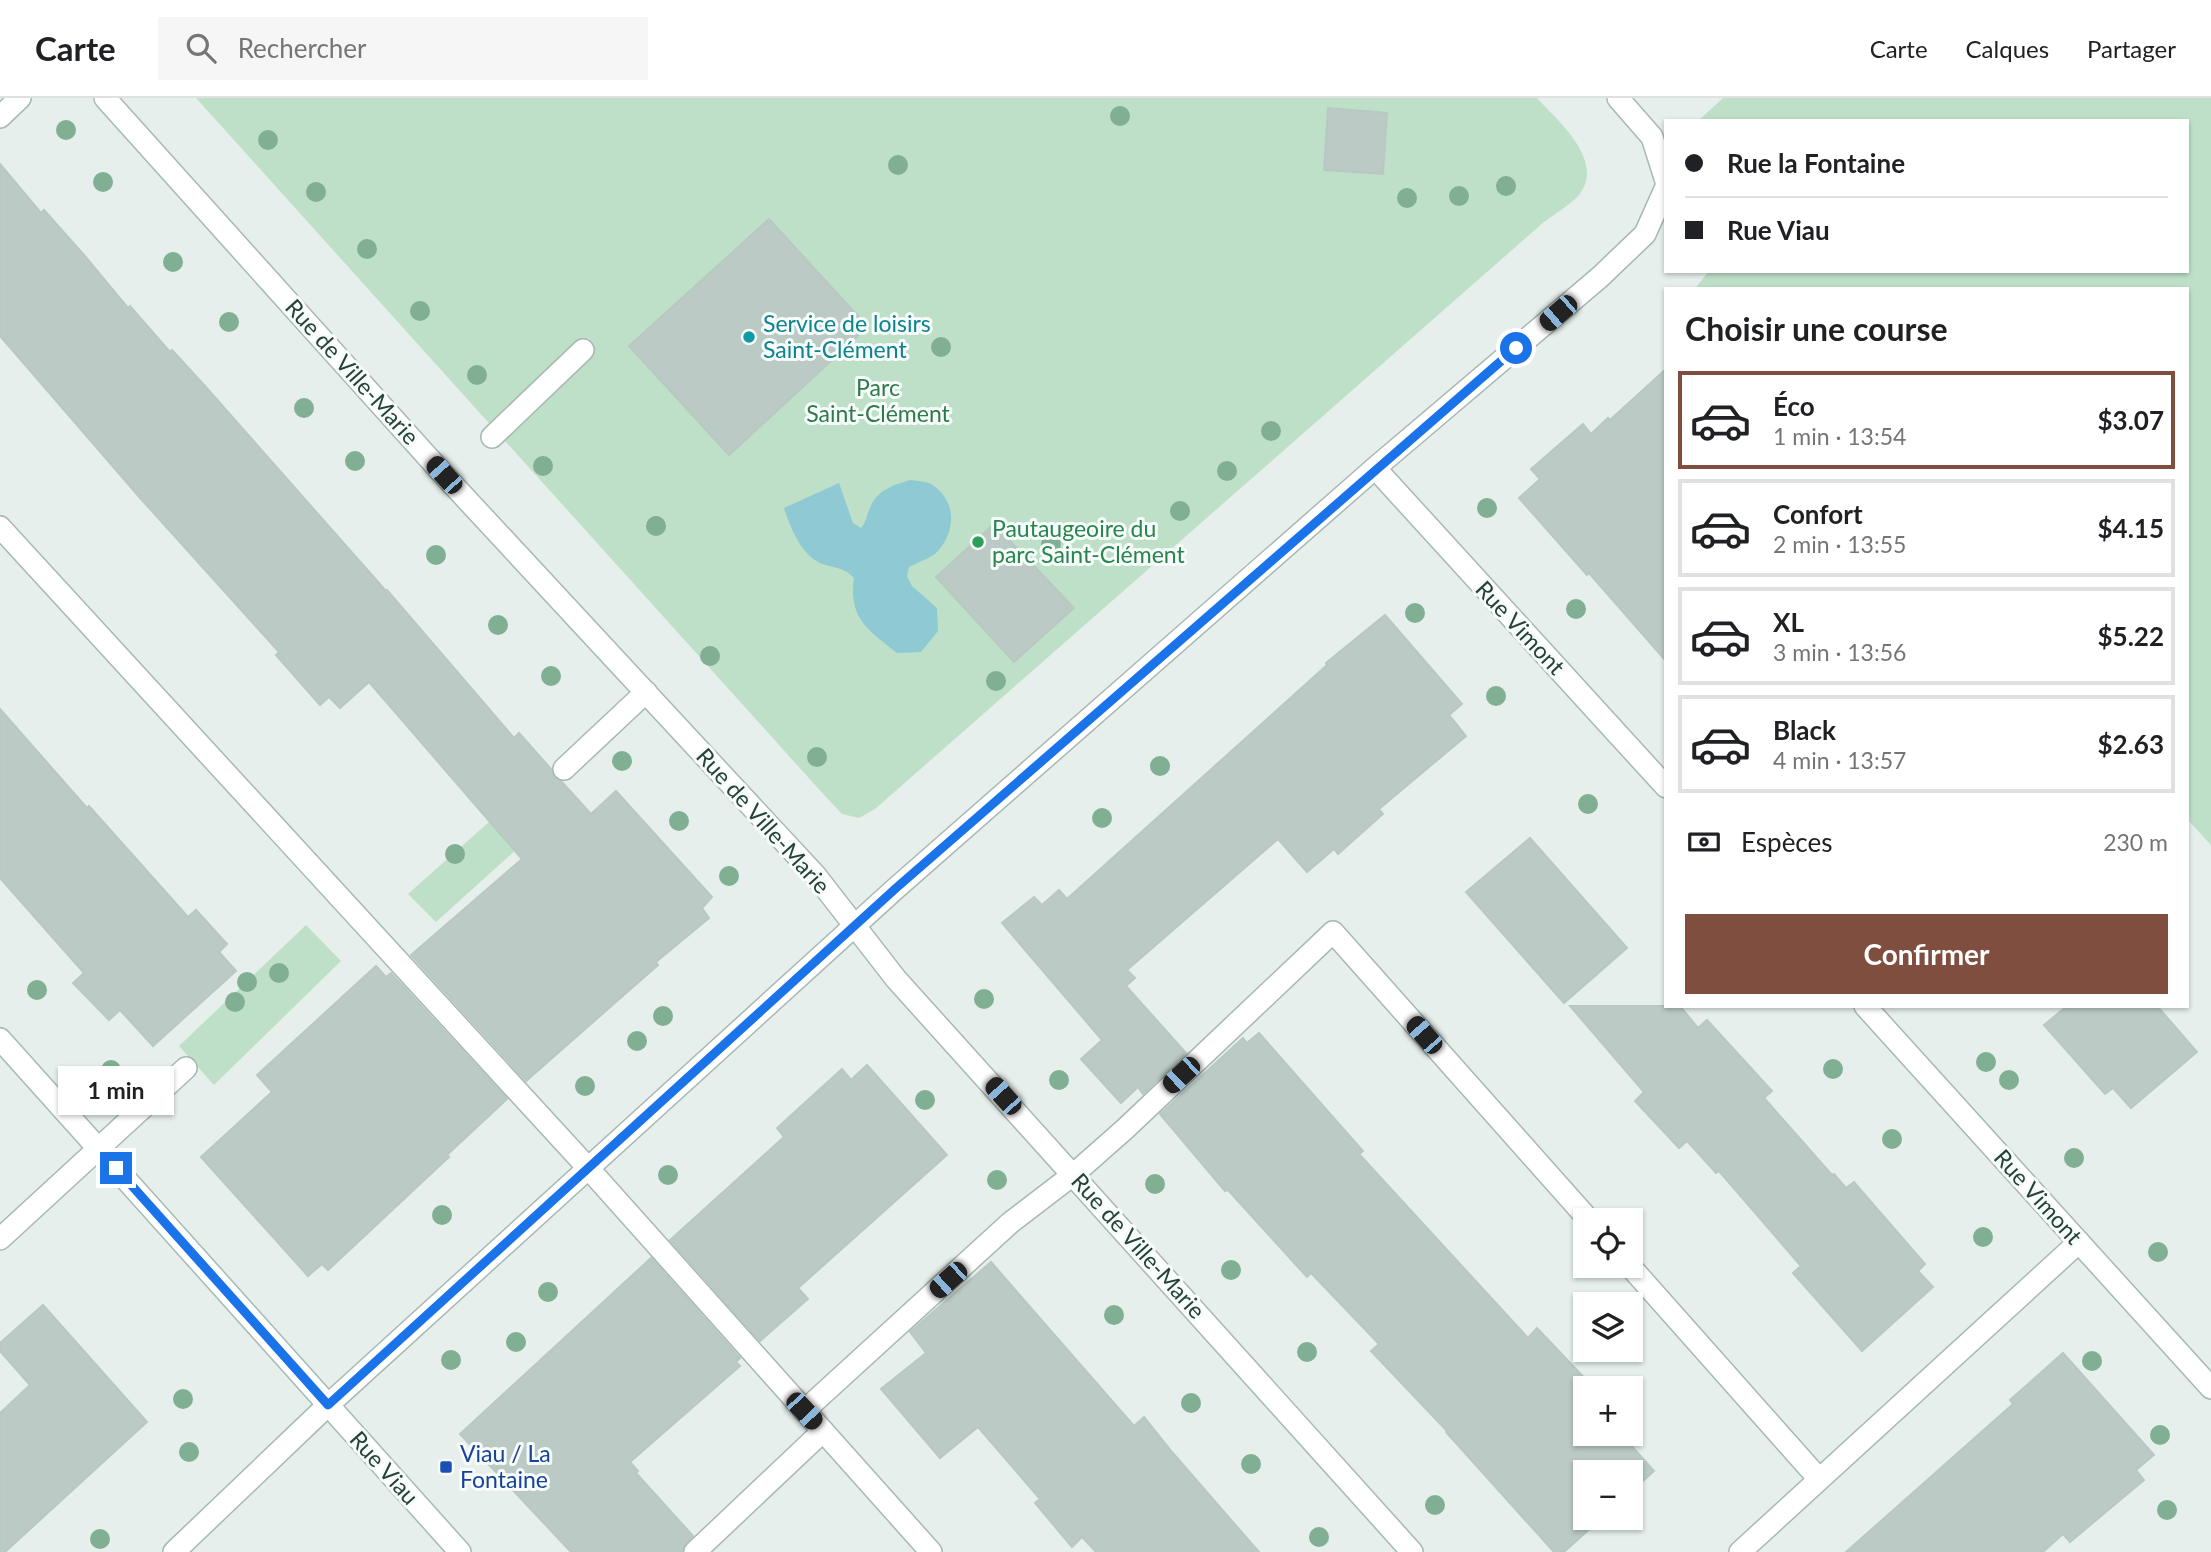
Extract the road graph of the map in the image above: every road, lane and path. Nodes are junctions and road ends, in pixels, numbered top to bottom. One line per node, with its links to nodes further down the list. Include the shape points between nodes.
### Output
1 (20, 98): 4 (street)
2 (105, 98): 11 (street, Rue de Ville-Marie)
3 (1618, 98): 5 (street, via 1652,136)
4 (0, 117)
5 (1664, 175)
6 (1664, 191): 9 (street, via 1645,234)
7 (583, 350): 8 (street)
8 (492, 436)
9 (1375, 468): 13 (street, Rue Vimont); 14 (street)
10 (0, 527): 19 (street)
11 (646, 692): 12 (street); 14 (street, Rue de Ville-Marie, via 816,876)
12 (564, 769)
13 (1664, 785)
14 (855, 926): 19 (street); 20 (street, Rue de Ville-Marie)
15 (1867, 1008): 23 (street, Rue Vimont)
16 (0, 1039): 18 (street, Rue Viau)
17 (186, 1068): 18 (street)
18 (98, 1148): 22 (street); 26 (street, Rue Viau)
19 (589, 1169): 26 (street); 27 (street)
20 (1073, 1174): 21 (street, via 1333,932); 27 (street, via 1010,1223); 34 (street, Rue de Ville-Marie)
21 (1578, 1208)
22 (0, 1239)
23 (2079, 1242): 25 (street, Rue Vimont); 29 (street)
24 (1641, 1278): 29 (street)
25 (2211, 1388)
26 (328, 1405): 30 (street); 31 (street, Rue Viau)
27 (804, 1411): 28 (street)
28 (823, 1431): 32 (street); 33 (street)
29 (1819, 1479): 35 (street)
30 (174, 1552)
31 (460, 1552)
32 (695, 1552)
33 (931, 1552)
34 (1412, 1552)
35 (1740, 1552)

